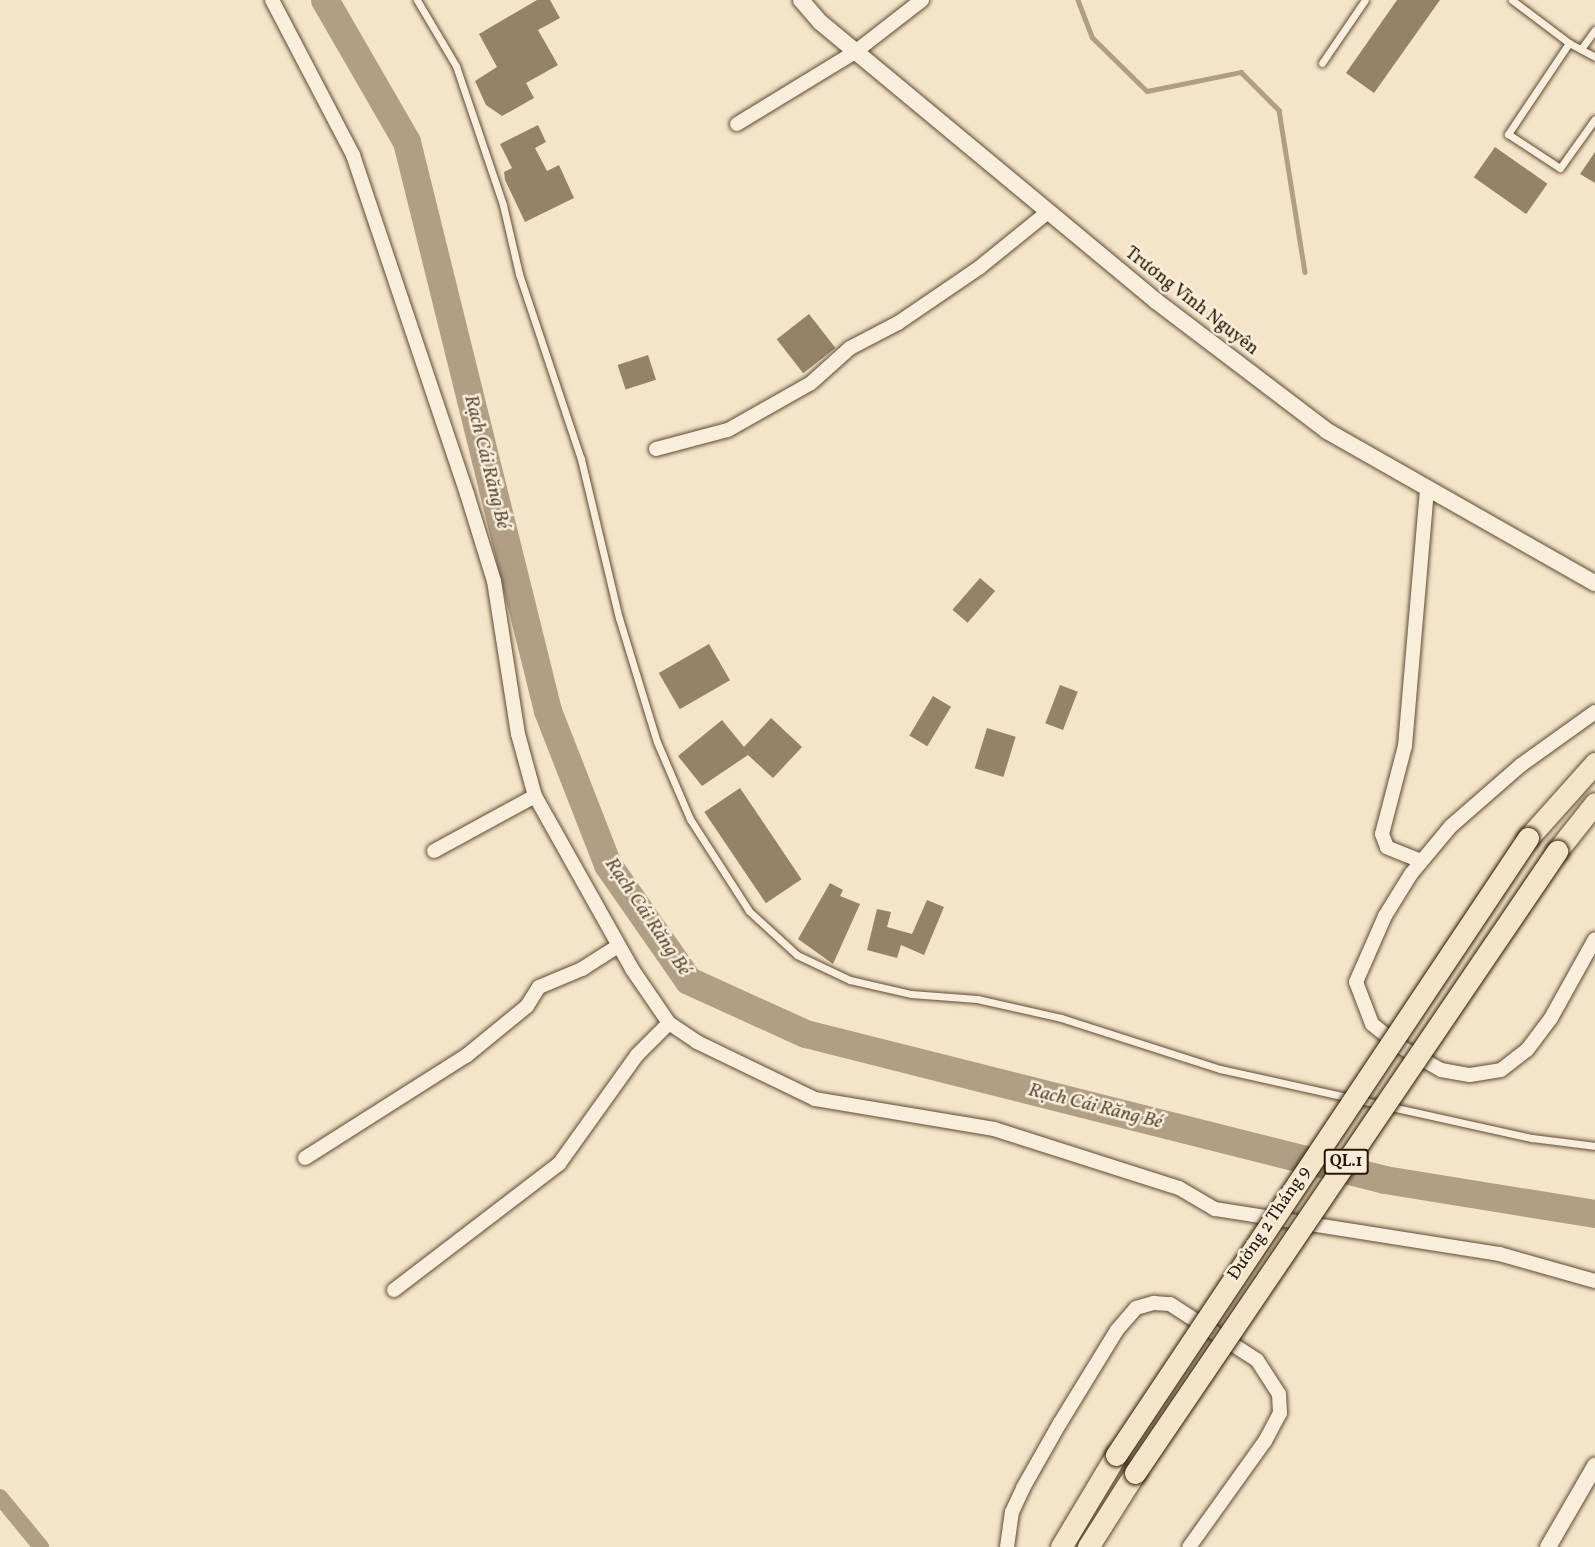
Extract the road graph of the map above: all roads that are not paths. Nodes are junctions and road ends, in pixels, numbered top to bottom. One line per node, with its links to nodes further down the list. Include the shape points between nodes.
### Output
1 (272, 0): 21 (street, via 352,155 467,494 494,581 518,734)
2 (417, 0): 28 (lane, via 456,66 504,205 519,274 580,459 619,618 657,742 690,819 749,911 797,955 850,980 911,994 946,994 1061,1018 1220,1069 1532,1138)
3 (801, 0): 10 (street, Trương Vĩnh Nguyên)
4 (922, 0): 10 (street)
5 (1365, 0): 12 (lane)
6 (1512, 0): 8 (lane)
7 (1595, 30): 9 (lane)
8 (1569, 43): 9 (lane); 13 (lane, via 1508,134 1560,168)
9 (1581, 49): 11 (lane)
10 (855, 52): 14 (street); 15 (street, Trương Vĩnh Nguyên)
11 (1595, 57)
12 (1322, 63)
13 (1595, 118)
14 (737, 124)
15 (1048, 212): 16 (street, via 980,267 898,323 850,348 811,383 728,430); 17 (street, Trương Vĩnh Nguyên, via 1327,431)
16 (656, 449)
17 (1427, 489): 18 (street, Trương Vĩnh Nguyên); 24 (street, via 1405,746 1382,834 1387,847)
18 (1595, 583)
19 (1595, 711): 24 (street, via 1521,765 1451,826)
20 (1595, 764): 34 (highway, Đường 2 Tháng 9 / QL.1, bridge, via 1528,838 1116,1455)
21 (535, 796): 23 (street); 26 (street)
22 (1595, 803): 35 (highway, Đường 2 Tháng 9 / QL.1, bridge, via 1557,851)
23 (434, 851)
24 (1421, 861): 25 (street, via 1366,950 1356,982 1372,1024 1441,1070 1470,1076 1501,1070 1527,1050 1551,1018)
25 (1595, 939)
26 (618, 946): 27 (street); 29 (street, via 582,969 538,987 527,1006 466,1056)
27 (669, 1023): 30 (street, via 697,1042 815,1099 994,1129 1179,1188 1215,1209 1499,1254); 31 (street, via 637,1055 559,1164)
28 (1595, 1146)
29 (304, 1158)
30 (1595, 1281)
31 (394, 1290)
32 (1595, 1466): 37 (street)
33 (1007, 1547): 36 (street, via 1016,1504 1055,1431 1117,1330 1136,1308 1154,1303 1170,1304 1257,1360 1280,1394 1280,1413 1265,1441)
34 (1061, 1547)
35 (1088, 1547)
36 (1189, 1547)
37 (1548, 1547)

